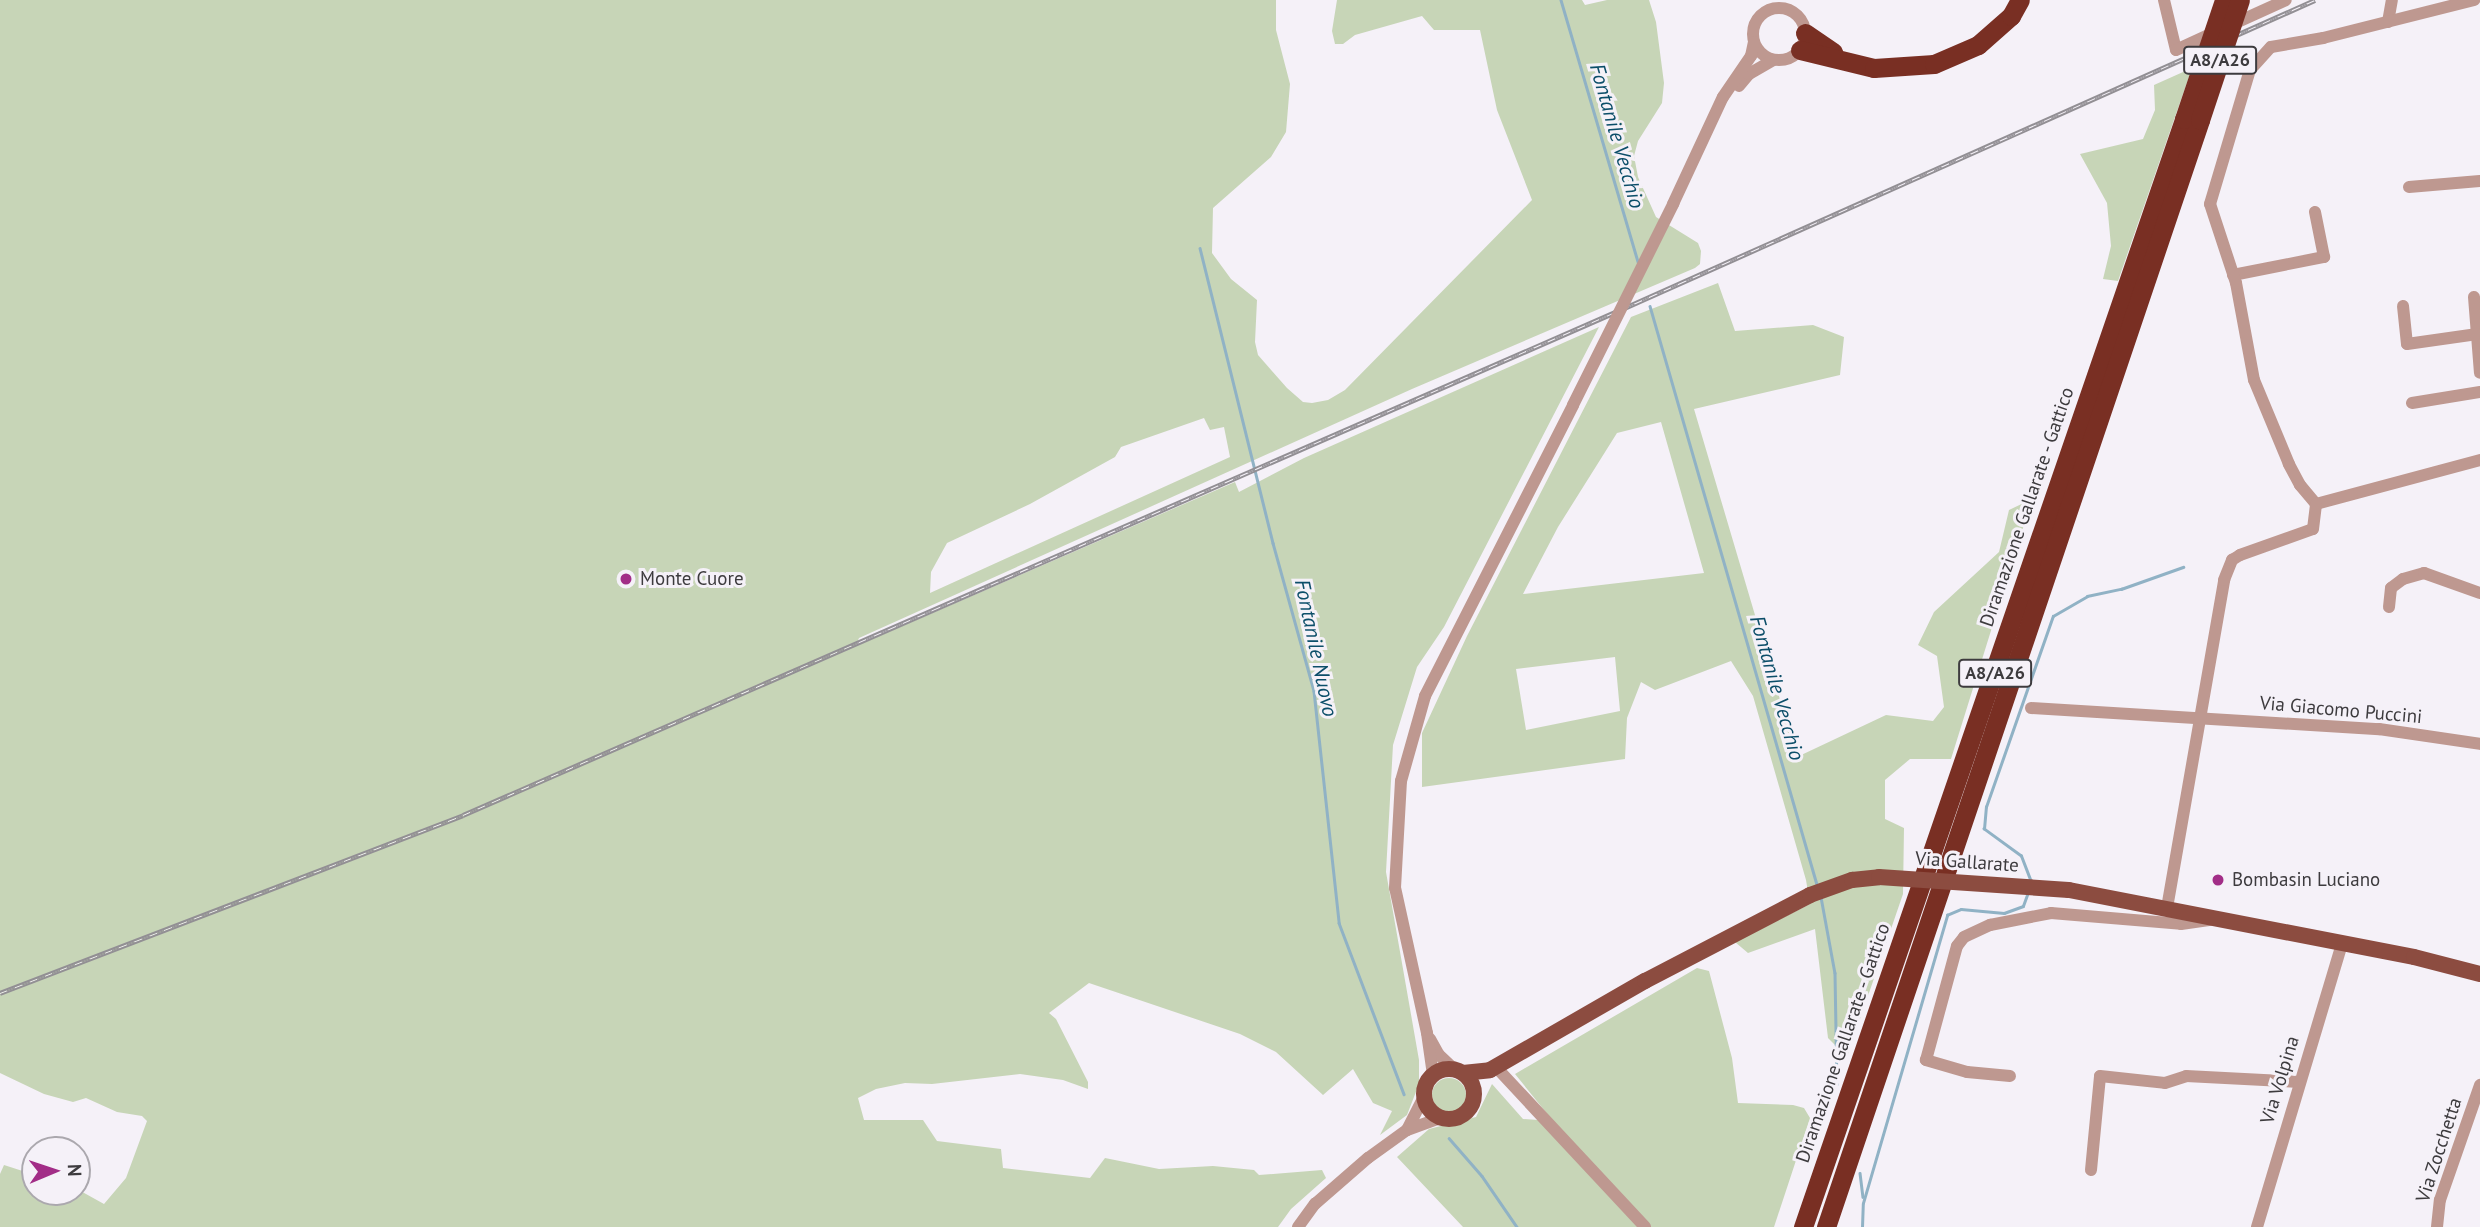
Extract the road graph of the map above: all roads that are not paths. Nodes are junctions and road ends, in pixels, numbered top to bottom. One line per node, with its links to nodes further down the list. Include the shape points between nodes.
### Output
1 (2020, 0): 12 (highway, via 2011,16 1978,45 1921,66 1890,68 1846,60)
2 (2164, 0): 5 (street, via 2176,50)
3 (2224, 0): 14 (highway, Diramazione Gallarate - Gattico / A8/A26, bridge)
4 (2240, 0): 14 (highway, Diramazione Gallarate - Gattico / A8/A26, bridge)
5 (2286, 0)
6 (2392, 0): 10 (street)
7 (2474, 0): 10 (street)
8 (1773, 5): 9 (street); 11 (street, via 1754,26)
9 (1793, 6): 12 (street, via 1804,25)
10 (2388, 22): 19 (street, via 2271,47 2250,70 2210,204)
11 (1754, 42): 13 (street); 15 (street, via 1751,56 1723,97)
12 (1803, 42): 13 (street, via 1788,59)
13 (1773, 60): 15 (street, via 1749,74 1729,99)
14 (2192, 119): 51 (highway, Diramazione Gallarate - Gattico / A8/A26); 52 (highway, Diramazione Gallarate - Gattico / A8/A26)
15 (1689, 170): 37 (street, bridge, via 1425,696 1402,780 1395,888)
16 (2480, 181): 17 (street)
17 (2409, 187)
18 (2315, 212): 19 (street, via 2324,257)
19 (2233, 275): 27 (street, via 2254,380 2289,464)
20 (2474, 296): 22 (street)
21 (2403, 306): 22 (street, via 2407,344)
22 (2477, 334): 23 (street)
23 (2480, 373)
24 (2480, 392): 25 (street)
25 (2412, 403)
26 (2480, 460): 27 (street)
27 (2316, 504): 31 (street, via 2313,529 2232,560 2224,580)
28 (2480, 593): 29 (street, via 2424,573 2391,588)
29 (2389, 607)
30 (2031, 708): 31 (street, Via Giacomo Puccini)
31 (2199, 719): 32 (street, Via Giacomo Puccini, via 2379,729); 33 (street)
32 (2480, 744)
33 (2167, 908): 34 (main road, Via Gallarate); 38 (main road, Via Gallarate, bridge, via 2069,890 1879,877 1852,880 1810,895 1645,981)
34 (2223, 919): 35 (main road, Via Gallarate); 41 (street, via 2181,924 2052,913 1990,925 1964,937 1957,946 1926,1060 1967,1072)
35 (2342, 944): 36 (main road, Via Gallarate); 42 (street, Via Volpina)
36 (2480, 974)
37 (1427, 1033): 39 (street, via 1439,1055); 40 (street)
38 (1492, 1068): 39 (main road, Via Gallarate); 45 (main road); 50 (street)
39 (1459, 1071): 40 (main road); 45 (main road, via 1474,1089)
40 (1433, 1075): 44 (main road)
41 (2010, 1076)
42 (2299, 1082): 48 (street, via 2186,1076 2165,1083 2100,1076); 53 (street, Via Volpina)
43 (2480, 1085): 54 (street, Via Zocchetta, via 2440,1200)
44 (1425, 1095): 46 (main road, via 1430,1109); 47 (street)
45 (1474, 1098): 46 (main road, via 1462,1115)
46 (1442, 1117): 47 (street)
47 (1407, 1130): 49 (street, via 1315,1204)
48 (2091, 1170)
49 (1298, 1227)
50 (1645, 1227)
51 (1803, 1227)
52 (1826, 1227)
53 (2257, 1227)
54 (2437, 1227)

